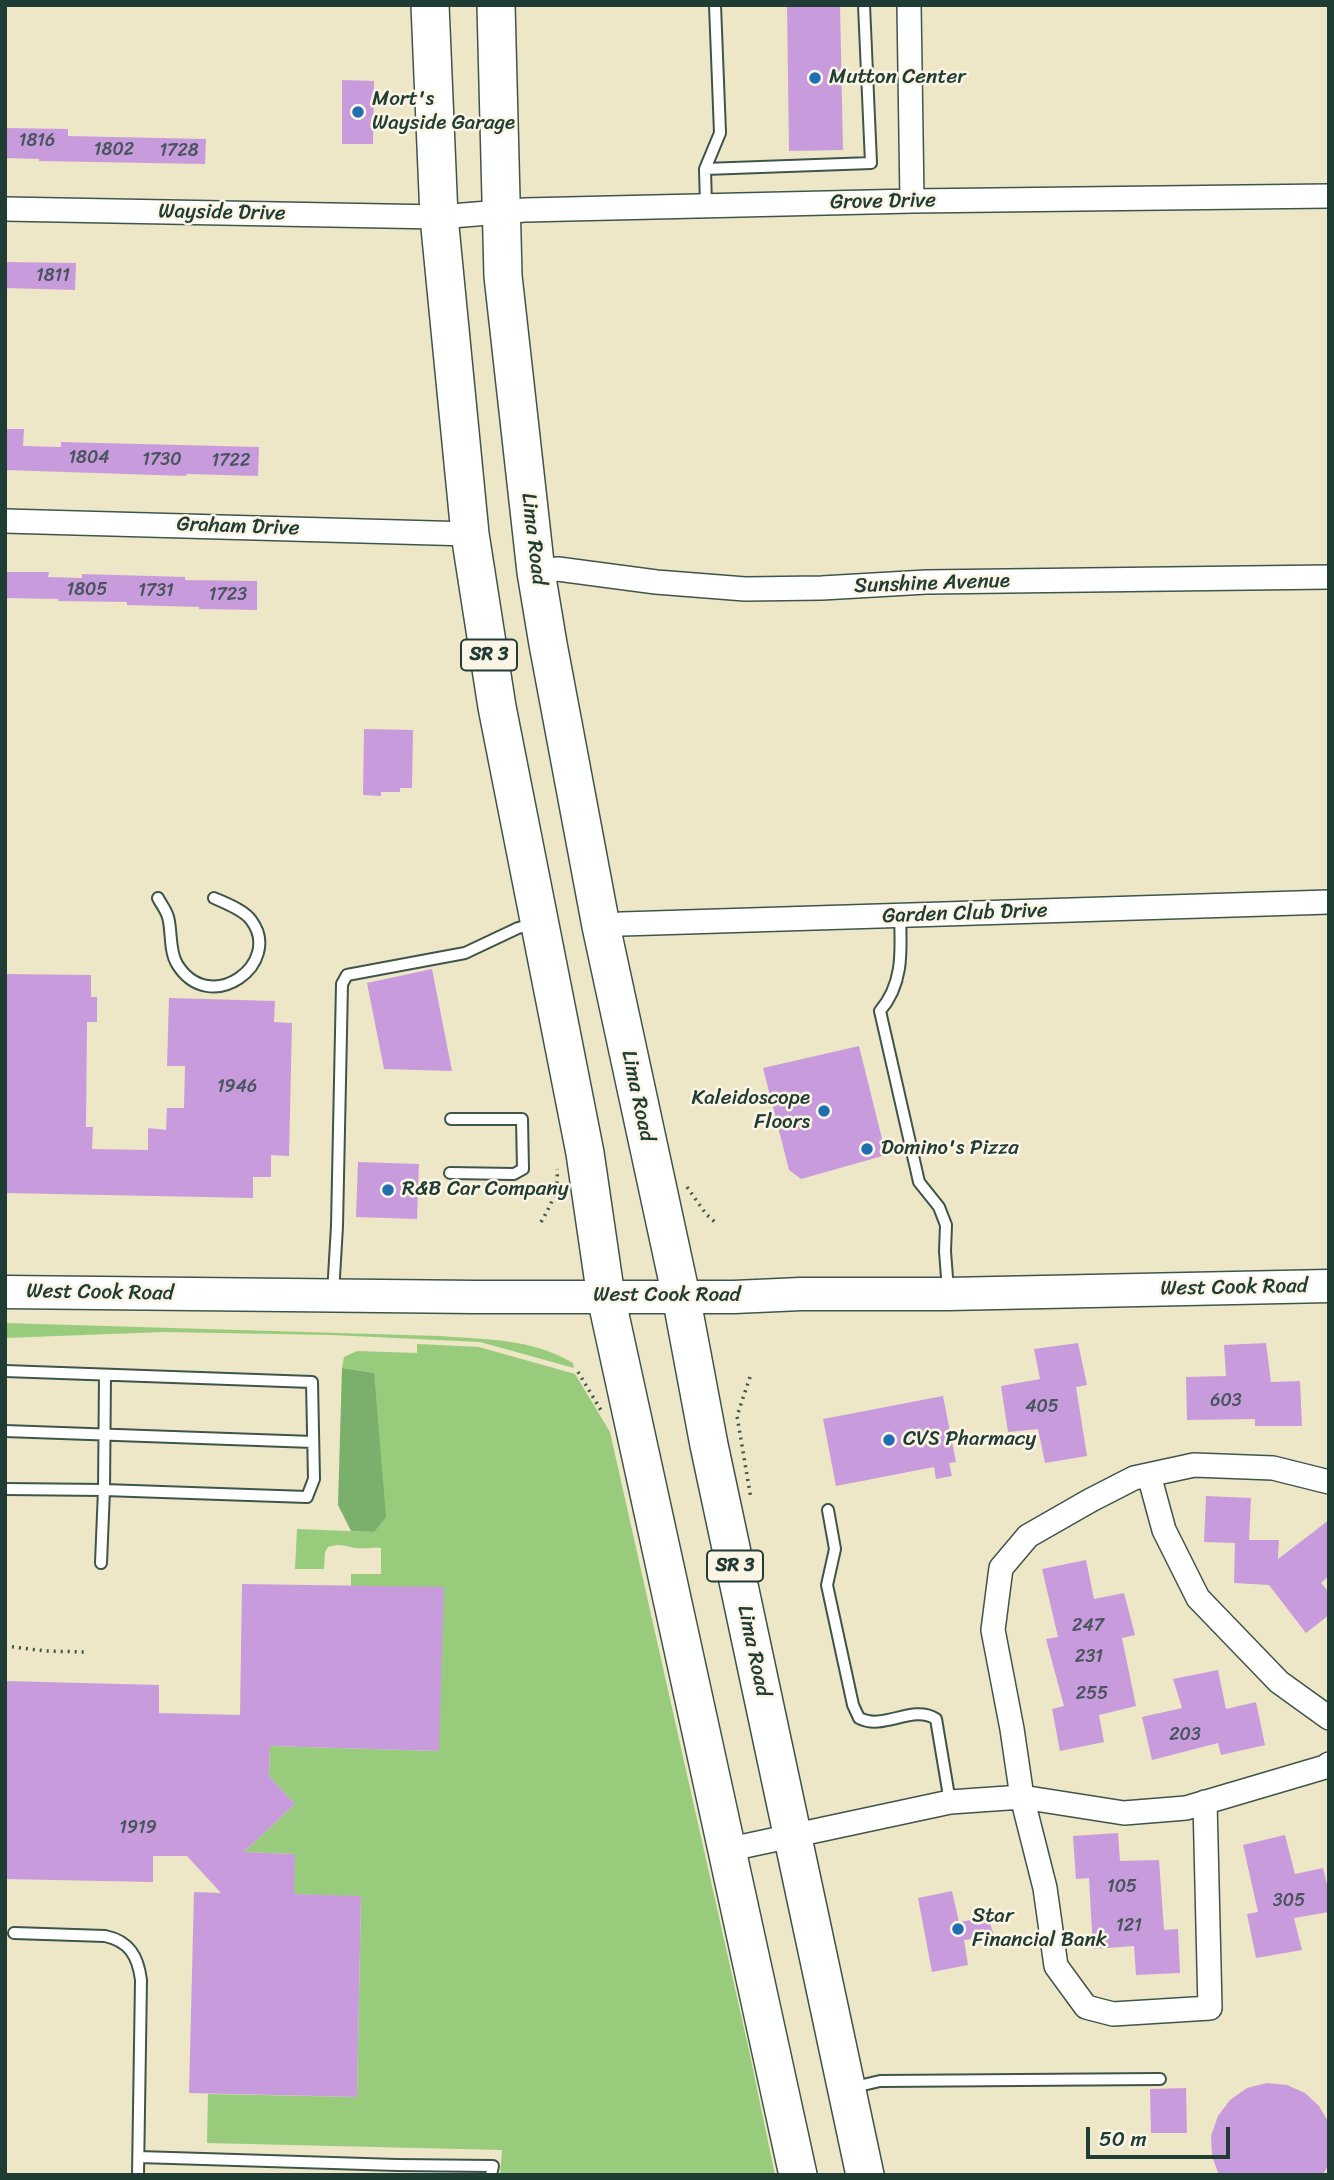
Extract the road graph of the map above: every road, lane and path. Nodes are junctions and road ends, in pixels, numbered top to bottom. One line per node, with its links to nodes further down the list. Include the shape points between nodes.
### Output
1 (430, 5): 12 (highway, SR 3)
2 (496, 5): 11 (highway, Lima Road / SR 3)
3 (715, 5): 6 (lane, via 720,133)
4 (864, 5): 6 (lane, via 871,163)
5 (909, 5): 8 (street)
6 (705, 169): 9 (lane)
7 (1329, 197): 8 (street, Grove Drive)
8 (912, 201): 9 (street, Grove Drive)
9 (706, 206): 11 (street, Grove Drive)
10 (5, 209): 12 (street, Wayside Drive)
11 (502, 211): 12 (street, Grove Drive); 15 (highway, Lima Road / SR 3, via 503,276)
12 (439, 217): 14 (highway, SR 3)
13 (5, 521): 14 (street, Graham Drive)
14 (470, 534): 21 (highway, SR 3, via 497,707)
15 (536, 572): 16 (street, Sunshine Avenue, via 558,569 745,590 926,582); 22 (highway, Lima Road / SR 3)
16 (1329, 577)
17 (158, 898): 18 (lane, via 167,914 176,963 202,986 221,987 251,968 258,952 258,935 251,918)
18 (214, 898)
19 (1329, 902): 20 (street, Garden Club Drive)
20 (900, 916): 22 (street, Garden Club Drive); 27 (lane, via 901,963 891,999 880,1011 919,1182 939,1207 946,1225)
21 (541, 923): 28 (lane, via 518,928 465,953 347,975 342,984); 30 (highway, SR 3, via 585,1153)
22 (601, 926): 29 (highway, Lima Road / SR 3)
23 (451, 1119): 24 (lane, via 522,1119 523,1169 514,1174)
24 (450, 1173)
25 (1329, 1286): 27 (main road, West Cook Road)
26 (5, 1292): 28 (main road, West Cook Road)
27 (948, 1294): 29 (main road, West Cook Road)
28 (333, 1295): 30 (main road, West Cook Road)
29 (681, 1296): 30 (main road, West Cook Road); 49 (highway, Lima Road / SR 3)
30 (606, 1297): 50 (highway, SR 3)
31 (5, 1371): 32 (lane)
32 (105, 1375): 34 (lane); 35 (lane, via 312,1382)
33 (5, 1431): 34 (lane)
34 (105, 1433): 35 (lane); 39 (lane)
35 (313, 1442): 39 (lane, via 314,1479 307,1497)
36 (1149, 1475): 37 (street, via 1194,1465 1273,1468); 44 (street, via 1164,1530 1198,1598 1279,1682); 46 (street, via 1112,1489 1028,1536 1001,1568 993,1630)
37 (1329, 1482)
38 (5, 1489): 39 (lane)
39 (104, 1490): 41 (lane)
40 (828, 1510): 47 (lane, via 835,1549 827,1585 853,1705 859,1718 868,1723 917,1714 936,1719)
41 (101, 1563)
42 (5, 1646): 43 (path)
43 (85, 1652)
44 (1329, 1718)
45 (1329, 1764): 48 (street)
46 (1022, 1797): 47 (street); 48 (street, via 1124,1813); 48 (street, via 1045,1888 1056,1966 1086,2007 1113,2014 1210,2008)
47 (950, 1802): 49 (street)
48 (1205, 1802)
49 (792, 1835): 50 (street); 53 (highway, Lima Road / SR 3)
50 (726, 1850): 57 (highway, SR 3)
51 (15, 1933): 54 (lane, via 104,1936 134,1953 141,1979)
52 (1160, 2079): 53 (lane, via 880,2081)
53 (848, 2088): 58 (highway, Lima Road / SR 3)
54 (139, 2157): 55 (lane); 56 (lane, via 493,2166)
55 (138, 2175)
56 (491, 2175)
57 (798, 2175)
58 (865, 2175)

